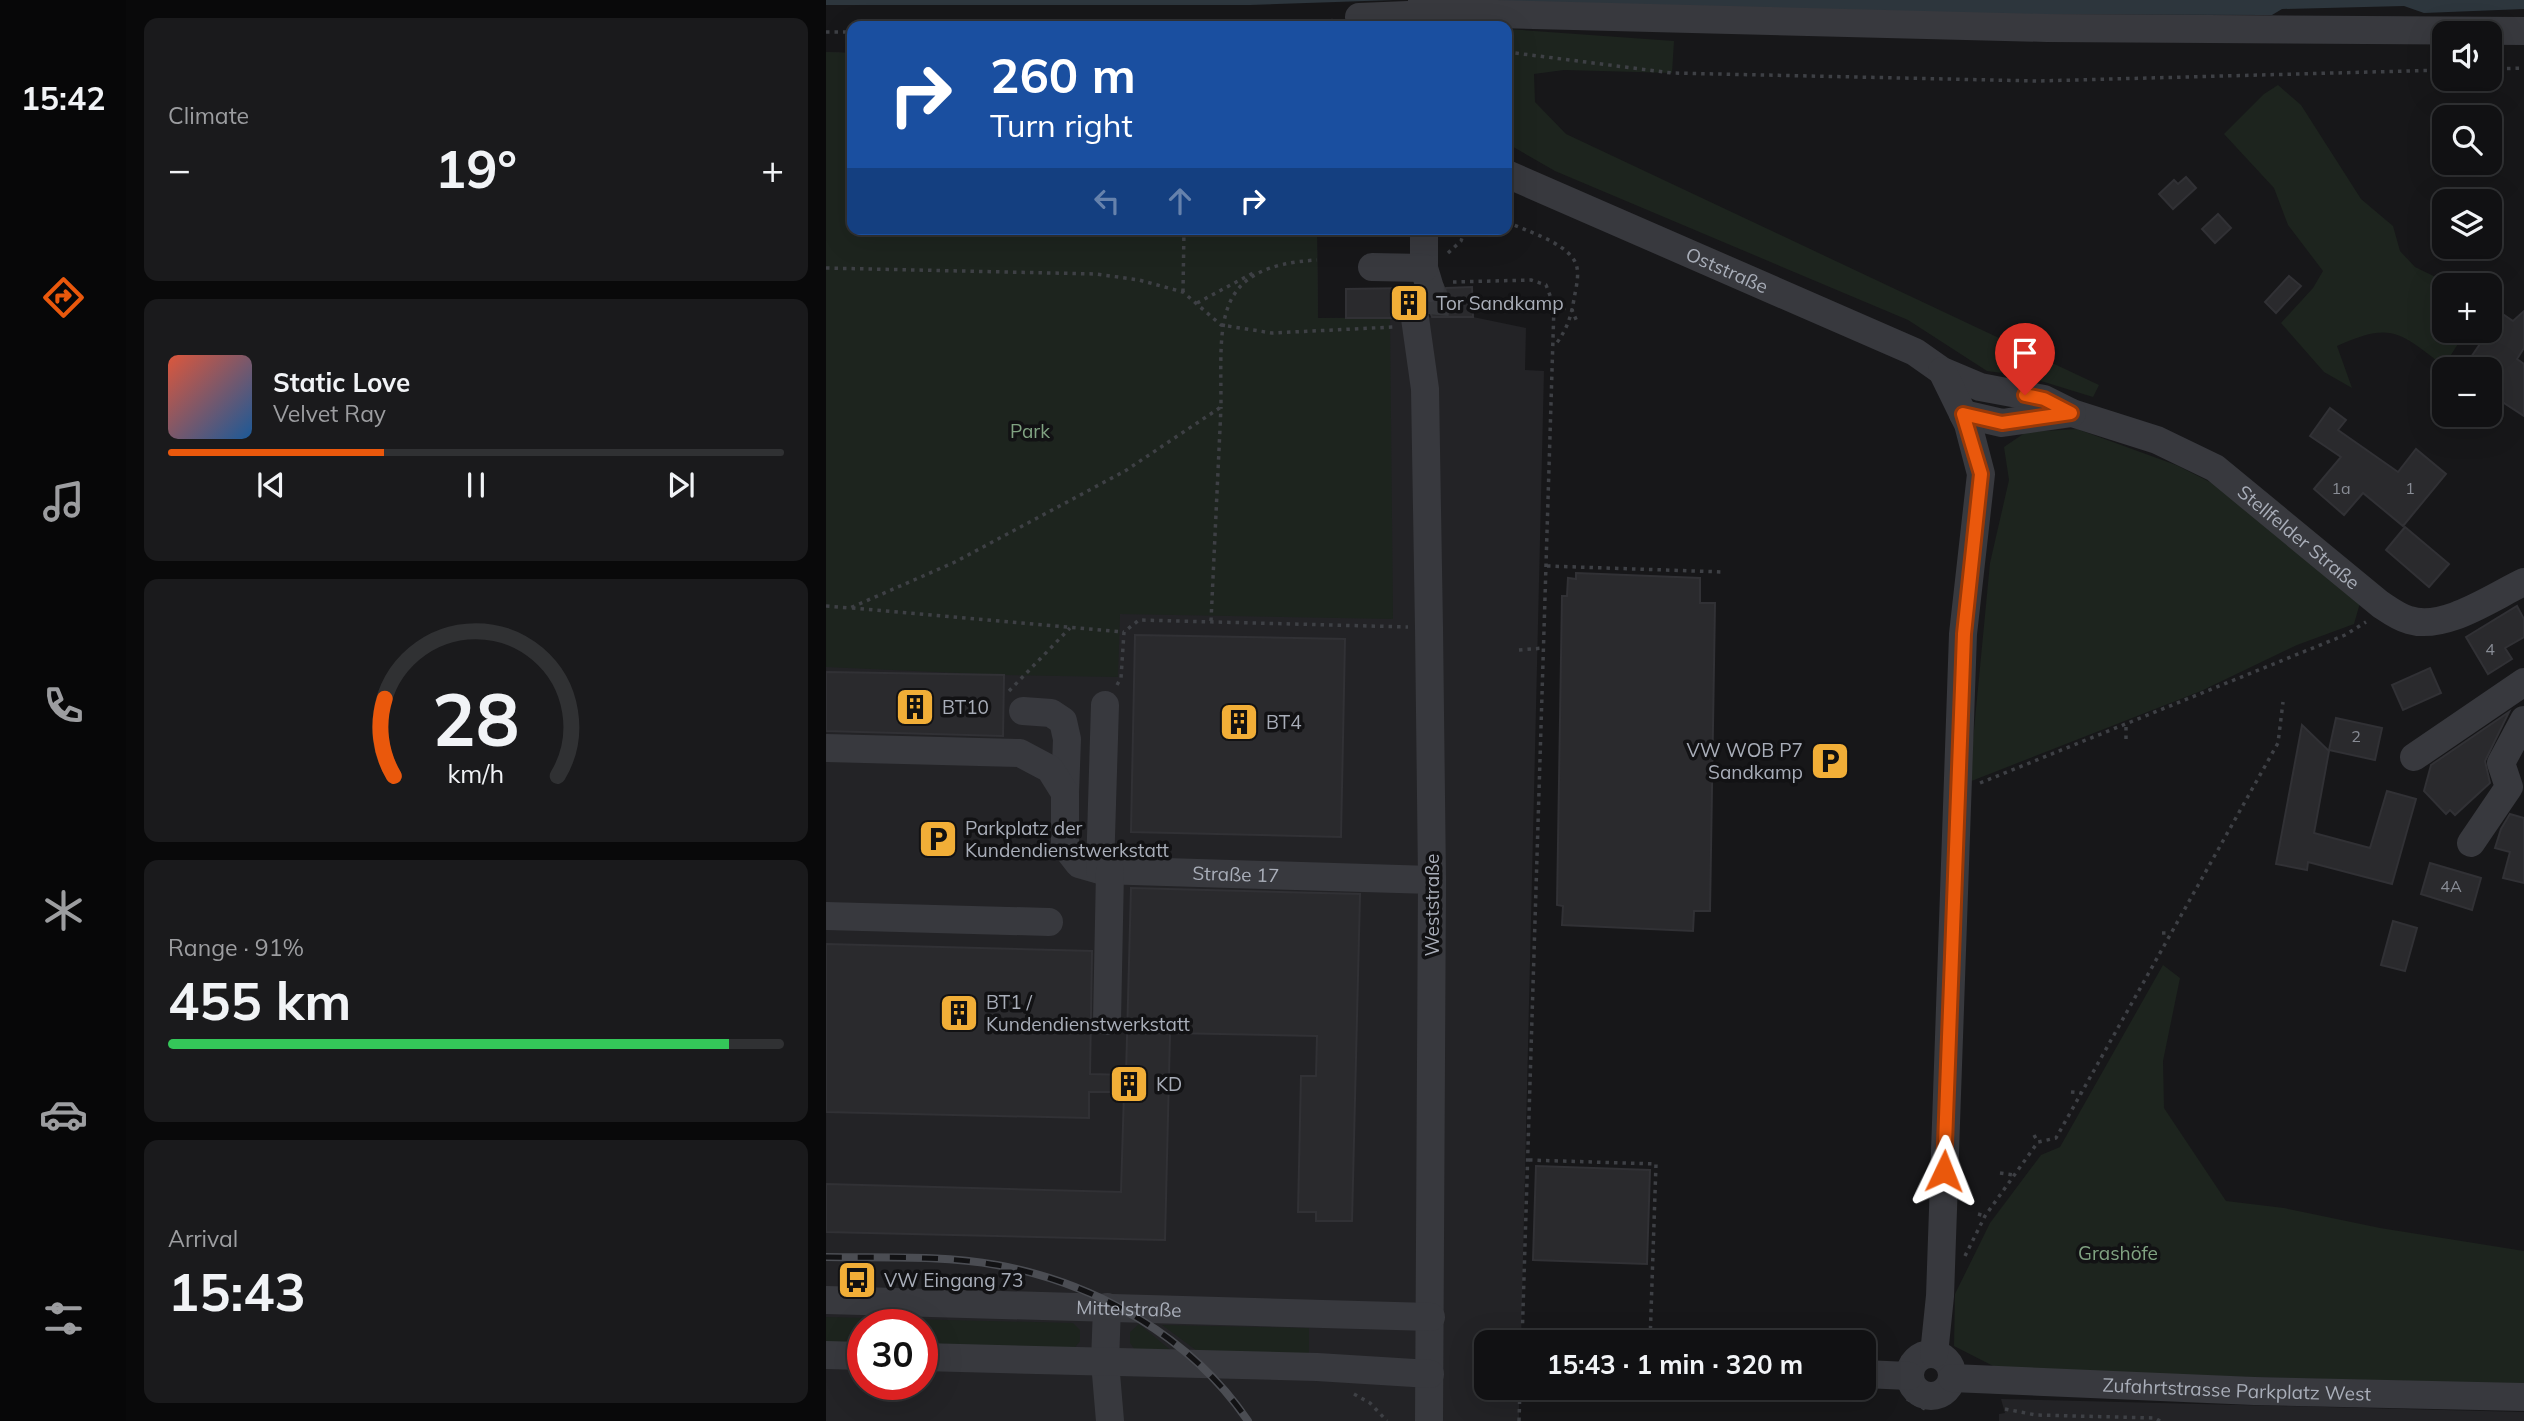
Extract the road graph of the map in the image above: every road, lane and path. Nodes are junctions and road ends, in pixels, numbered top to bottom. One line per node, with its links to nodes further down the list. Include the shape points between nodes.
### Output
1 (1422, 0): 4 (street, bridge)
2 (1359, 17): 3 (path); 7 (street, via 1457,13 2047,28)
3 (1327, 21)
4 (1422, 21)
5 (826, 32): 6 (path)
6 (847, 32)
7 (2524, 32)
8 (1512, 53): 11 (path, via 1672,73 2025,80)
9 (2524, 68): 10 (path)
10 (2502, 69)
11 (2432, 70)
12 (1512, 176): 30 (street, Oststraße, via 1915,352)
13 (1512, 224): 25 (path, via 1557,245 1574,260 1578,277)
14 (1184, 235): 22 (path)
15 (1425, 235): 21 (street)
16 (1463, 235): 21 (path)
17 (1317, 260): 18 (path)
18 (1267, 267): 23 (path); 28 (path, via 1249,278 1232,298)
19 (1372, 267): 21 (street)
20 (826, 268): 22 (path, via 1096,274)
21 (1433, 276): 24 (path, via 1531,279 1546,285)
22 (1183, 292): 23 (path)
23 (1196, 303): 28 (path)
24 (1554, 306): 25 (path); 29 (path)
25 (1572, 310): 27 (path); 29 (path, via 1568,328)
26 (1422, 321): 28 (path, via 1272,333); 42 (street, Weststraße)
27 (1578, 324)
28 (1221, 325): 31 (path)
29 (1554, 345): 34 (path)
30 (1942, 371): 32 (street, Oststraße, via 1980,387 2044,399); 33 (street)
31 (1221, 407): 39 (path, via 1125,471 955,562); 40 (path)
32 (2071, 413): 33 (street, via 2002,423); 37 (street, Stellfelder Straße, via 2157,440 2215,468)
33 (1963, 414): 56 (street, via 1981,474 1964,634)
34 (1547, 566): 35 (path); 44 (path)
35 (1724, 572)
36 (2524, 582): 37 (street, Stellfelder Straße, via 2434,621 2407,620)
37 (2380, 604): 51 (path, via 2362,628)
38 (826, 606): 39 (path)
39 (850, 608): 41 (path)
40 (1211, 621): 42 (path); 43 (path, via 1139,620)
41 (1070, 628): 43 (path); 49 (path, via 1009,688)
42 (1429, 628): 61 (street, Weststraße)
43 (1124, 632): 48 (path, via 1121,678)
44 (1545, 648): 45 (path); 71 (path)
45 (1518, 650)
46 (2522, 687): 54 (street)
47 (2283, 702): 59 (path, via 2278,743)
48 (1105, 705): 60 (street)
49 (1016, 706): 55 (street, Straße 17, via 1051,713 1063,721)
50 (2524, 720): 57 (street, via 2501,763 2509,787)
51 (2126, 726): 52 (path); 56 (path, via 1973,785)
52 (2126, 739)
53 (826, 748): 55 (street, via 1020,753 1050,769)
54 (2414, 757)
55 (1065, 793): 60 (street, Straße 17, via 1065,846 1079,864)
56 (1957, 800): 82 (street, via 1940,1296)
57 (2471, 843)
58 (2210, 852): 59 (path)
59 (2217, 853): 65 (path)
60 (1105, 870): 61 (street, Straße 17); 66 (street)
61 (1432, 880): 79 (street, Weststraße)
62 (826, 916): 63 (street)
63 (1049, 922)
64 (2162, 933): 65 (path)
65 (2170, 933): 68 (path)
66 (1107, 1021)
67 (2071, 1092): 68 (path)
68 (2081, 1093): 70 (path, via 2056,1138)
69 (2034, 1135): 70 (path)
70 (2038, 1142): 73 (path)
71 (1530, 1160): 80 (path); 81 (path, via 1656,1164)
72 (2000, 1173): 73 (path)
73 (2014, 1175): 75 (path)
74 (1978, 1213): 75 (path)
75 (1985, 1216): 76 (path)
76 (1961, 1265)
77 (826, 1300): 78 (street, Mittelstraße)
78 (1107, 1307): 79 (street, Mittelstraße); 86 (street)
79 (1431, 1317): 87 (street, Weststraße)
80 (1523, 1330)
81 (1650, 1330)
82 (1934, 1354): 89 (street, via 1916,1359); 90 (street, via 1950,1365)
83 (826, 1355): 84 (street)
84 (847, 1356)
85 (938, 1357): 86 (street)
86 (1105, 1362): 87 (street); 95 (street)
87 (1430, 1374): 96 (street, Weststraße)
88 (1876, 1375): 89 (street)
89 (1909, 1376): 93 (street)
90 (1952, 1378): 91 (street, Zufahrtstrasse Parkplatz West); 93 (street)
91 (2524, 1397)
92 (1520, 1400): 97 (path)
93 (1932, 1409)
94 (2005, 1409): 98 (path, via 2036,1415)
95 (1110, 1421)
96 (1429, 1421)
97 (1519, 1421)
98 (2160, 1421)

